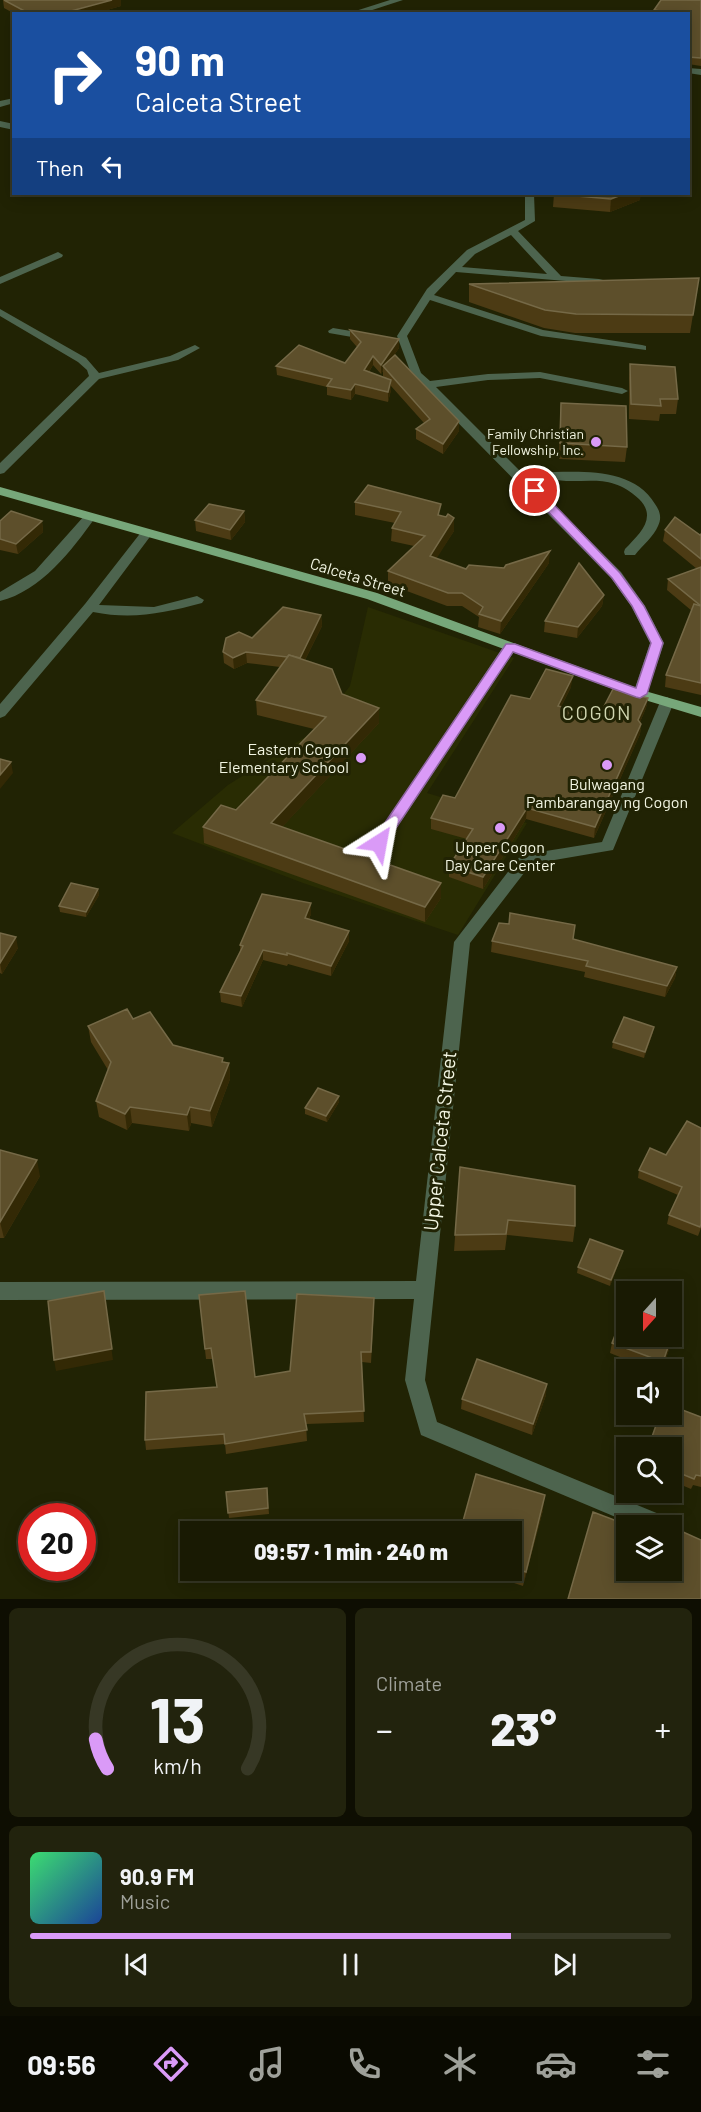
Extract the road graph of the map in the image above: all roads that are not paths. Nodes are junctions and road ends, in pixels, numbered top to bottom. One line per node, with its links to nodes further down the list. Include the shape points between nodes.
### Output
1 (356, 0): 3 (street)
2 (399, 0): 3 (street)
3 (373, 8): 4 (street); 5 (street)
4 (358, 12)
5 (382, 12)
6 (529, 195): 7 (street, via 530,221)
7 (512, 231): 9 (street, via 471,252); 10 (street)
8 (58, 255): 11 (street)
9 (454, 269): 10 (street); 13 (street)
10 (557, 277): 12 (street)
11 (0, 281)
12 (608, 282)
13 (428, 296): 16 (street, via 402,336); 18 (street, via 541,333)
14 (0, 312): 19 (street, via 82,360)
15 (333, 331): 16 (street)
16 (394, 341): 20 (street)
17 (195, 348): 19 (street, via 174,358)
18 (642, 348)
19 (94, 377): 22 (street)
20 (427, 386): 21 (street, via 488,377 540,375); 32 (street, via 616,575 638,606 657,643)
21 (622, 392)
22 (0, 470)
23 (554, 476): 27 (street, via 612,480 645,495 654,512 652,525)
24 (0, 491): 25 (main road, Calceta Street)
25 (89, 518): 26 (main road, Calceta Street); 28 (street, via 39,576)
26 (146, 534): 30 (street); 31 (main road, Calceta Street, via 372,596)
27 (630, 552)
28 (0, 597)
29 (197, 600): 30 (street, via 154,611)
30 (90, 607): 35 (street)
31 (510, 647): 32 (main road, Calceta Street); 36 (street)
32 (640, 694): 33 (main road, Calceta Street)
33 (667, 702): 34 (main road, Calceta Street); 37 (street, Upper Calceta Street, via 608,846 526,859 462,942)
34 (701, 712)
35 (0, 713)
36 (379, 843)
37 (424, 1290): 38 (street); 39 (street, Upper Calceta Street, via 415,1380 428,1428)
38 (0, 1291)
39 (638, 1515)

